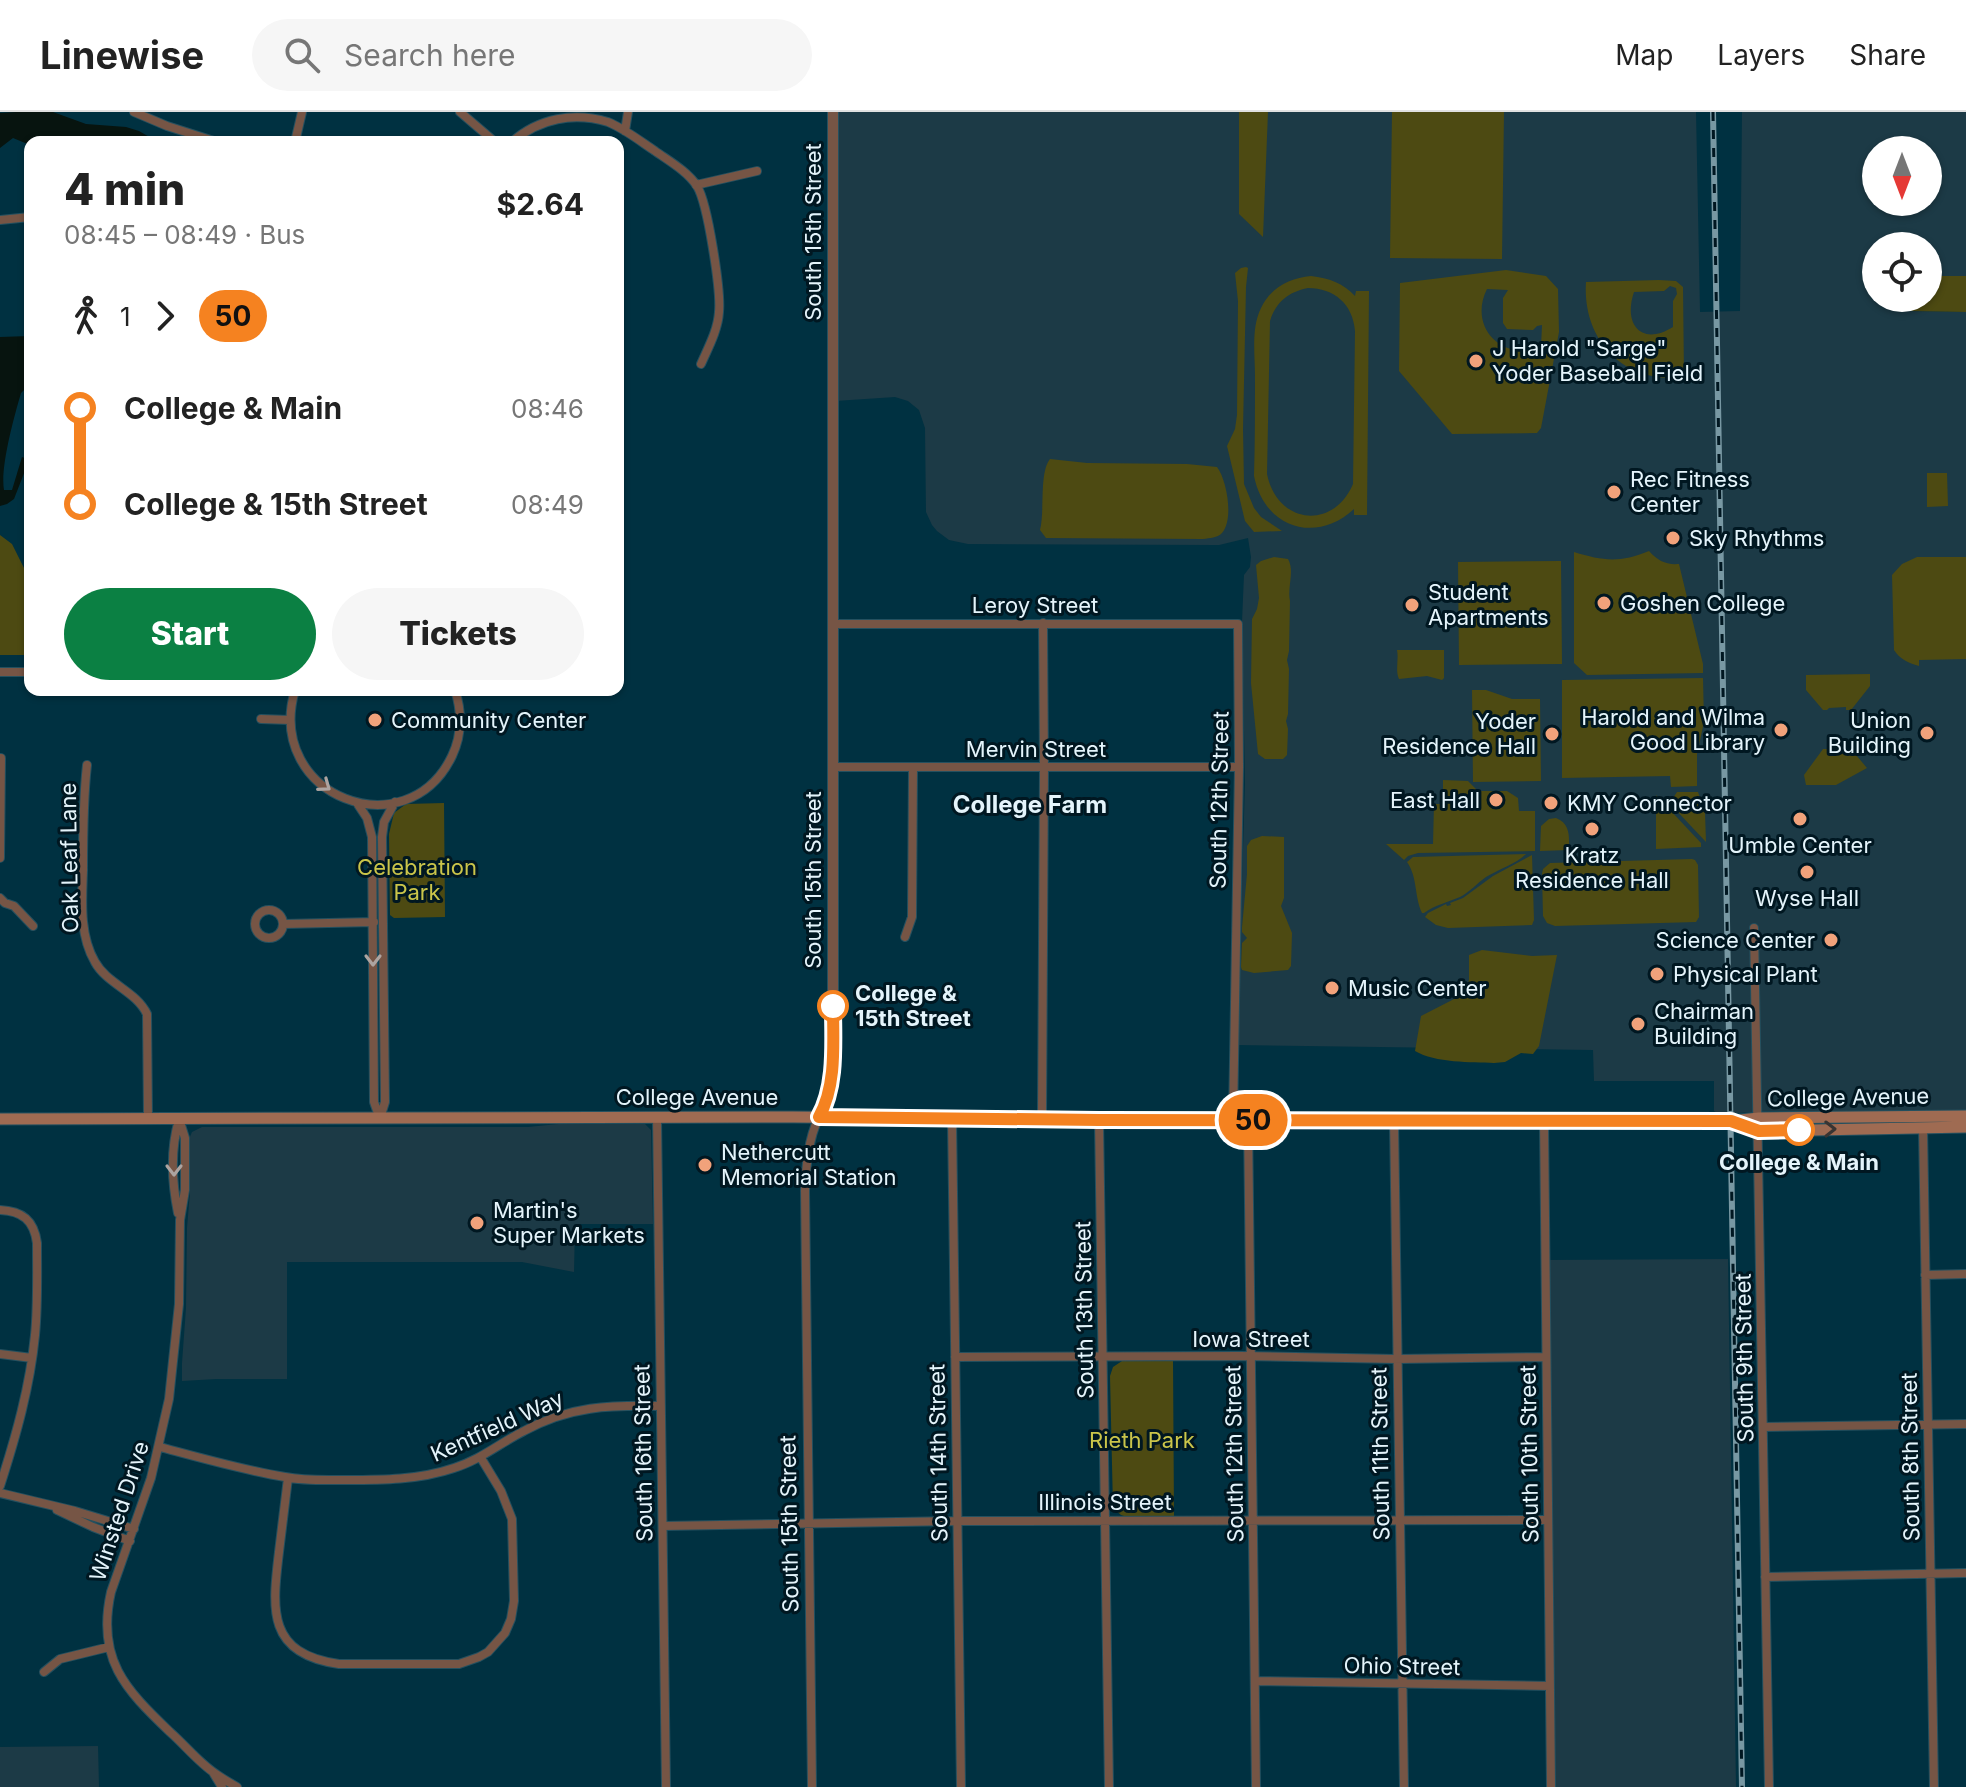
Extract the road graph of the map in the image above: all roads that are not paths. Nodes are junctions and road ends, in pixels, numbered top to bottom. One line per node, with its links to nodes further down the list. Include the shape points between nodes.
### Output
1 (134, 112): 7 (street)
2 (302, 112): 8 (street)
3 (460, 112): 9 (street)
4 (628, 112): 6 (street)
5 (833, 112): 17 (street, South 15th Street)
6 (625, 131): 10 (street, via 610,122 572,115 547,120); 12 (street)
7 (198, 136)
8 (296, 136)
9 (488, 136)
10 (520, 136)
11 (757, 171): 12 (street)
12 (696, 185): 15 (street, via 720,295 719,315)
13 (24, 218): 14 (street)
14 (0, 220)
15 (701, 364)
16 (1043, 623): 17 (street, Leroy Street); 18 (street, Leroy Street); 29 (street)
17 (833, 624): 27 (street, South 15th Street)
18 (1238, 624): 30 (street, South 12th Street)
19 (0, 672): 20 (street)
20 (24, 672)
21 (293, 696): 24 (street)
22 (457, 696): 32 (street, via 460,728 448,763 426,788)
23 (261, 719): 24 (street)
24 (290, 720): 31 (street, one-way to 31, via 295,748 312,777)
25 (1, 758): 33 (street)
26 (87, 765): 46 (street, Oak Leaf Lane, via 82,914 99,968 147,1014)
27 (833, 767): 28 (street, Mervin Street); 42 (street, South 15th Street, via 832,1057 827,1101)
28 (913, 767): 29 (street, Mervin Street); 40 (street, via 912,917)
29 (1044, 767): 30 (street, Mervin Street); 49 (street)
30 (1239, 767): 51 (street, South 12th Street)
31 (356, 802): 32 (street); 35 (street, via 372,831)
32 (395, 802): 36 (street, via 382,837)
33 (0, 858)
34 (0, 898): 38 (street)
35 (373, 922): 36 (street); 37 (street); 48 (street, one-way to 48, via 374,1102)
36 (383, 923): 48 (street, via 385,1102)
37 (283, 924)
38 (33, 926)
39 (1754, 928): 55 (street, South 9th Street)
40 (905, 937)
41 (1966, 1116): 55 (main road, College Avenue)
42 (819, 1117): 43 (main road, College Avenue); 44 (main road, College Avenue); 83 (street, South 15th Street, via 805,1191)
43 (657, 1118): 48 (main road, College Avenue); 68 (street, South 16th Street)
44 (952, 1118): 49 (main road, College Avenue); 64 (street, South 14th Street)
45 (0, 1119): 46 (main road, College Avenue)
46 (148, 1119): 47 (main road, College Avenue)
47 (179, 1119): 48 (main road, College Avenue); 72 (street, Winsted Drive, via 174,1138 179,1304)
48 (380, 1119)
49 (1042, 1119): 50 (main road, College Avenue)
50 (1099, 1120): 51 (main road, College Avenue); 62 (street, South 13th Street)
51 (1233, 1120): 52 (main road, College Avenue)
52 (1248, 1120): 53 (main road, College Avenue); 63 (street, South 12th Street)
53 (1394, 1120): 54 (main road, College Avenue); 67 (street, South 11th Street)
54 (1544, 1121): 55 (main road, College Avenue); 65 (street, South 10th Street)
55 (1759, 1124): 56 (main road, College Avenue, one-way to 56); 71 (street, South 9th Street)
56 (1923, 1127): 57 (main road, College Avenue); 60 (street, South 8th Street)
57 (1966, 1127)
58 (0, 1210): 66 (street, via 23,1214 36,1234)
59 (1966, 1274): 60 (street)
60 (1925, 1275): 70 (street, South 8th Street)
61 (0, 1354): 66 (street)
62 (1103, 1356): 63 (street, Iowa Street); 64 (street, Iowa Street); 78 (street, South 13th Street)
63 (1251, 1356): 67 (street, Iowa Street); 79 (street, South 12th Street)
64 (955, 1357): 81 (street, South 14th Street)
65 (1546, 1357): 67 (street, Iowa Street); 80 (street, South 10th Street)
66 (32, 1358): 75 (street)
67 (1396, 1359): 82 (street, South 11th Street)
68 (660, 1406): 73 (street, Kentfield Way, via 572,1411 522,1431); 84 (street, South 16th Street)
69 (1966, 1424): 70 (street)
70 (1927, 1425): 71 (street); 88 (street, South 8th Street)
71 (1763, 1427): 89 (street, South 9th Street)
72 (160, 1447): 74 (street, Kentfield Way); 85 (street, Winsted Drive)
73 (481, 1458): 74 (street, Kentfield Way, via 403,1479); 74 (street, via 512,1519 514,1601 497,1643 459,1664 330,1663 306,1656 287,1640 274,1600)
74 (288, 1478)
75 (0, 1486)
76 (0, 1493): 77 (street)
77 (49, 1506): 85 (street); 86 (street)
78 (1105, 1520): 79 (street, Illinois Street); 81 (street, Illinois Street); 101 (street, South 13th Street)
79 (1252, 1520): 82 (street, Illinois Street); 92 (street, South 12th Street)
80 (1547, 1520): 82 (street, Illinois Street); 94 (street, South 10th Street)
81 (957, 1521): 83 (street, Illinois Street); 100 (street, South 14th Street)
82 (1400, 1521): 93 (street, South 11th Street)
83 (809, 1524): 84 (street, Illinois Street); 99 (street, South 15th Street)
84 (663, 1526): 98 (street, South 16th Street)
85 (134, 1529): 86 (street, Winsted Drive)
86 (130, 1541): 90 (street, Winsted Drive, via 107,1607)
87 (1966, 1573): 88 (street)
88 (1930, 1574): 89 (street); 106 (street, South 8th Street)
89 (1765, 1577): 105 (street, South 9th Street)
90 (109, 1647): 91 (street, via 60,1659); 95 (street, Winsted Drive, via 136,1699)
91 (44, 1672)
92 (1255, 1681): 93 (street, Ohio Street); 102 (street, South 12th Street)
93 (1401, 1683): 94 (street, Ohio Street); 103 (street, South 11th Street)
94 (1550, 1686): 104 (street, South 10th Street)
95 (214, 1773): 96 (street, Winsted Drive); 97 (street, Winsted Drive)
96 (222, 1787)
97 (237, 1787)
98 (666, 1787)
99 (812, 1787)
100 (961, 1787)
101 (1109, 1787)
102 (1256, 1787)
103 (1404, 1787)
104 (1551, 1787)
105 (1769, 1787)
106 (1934, 1787)

